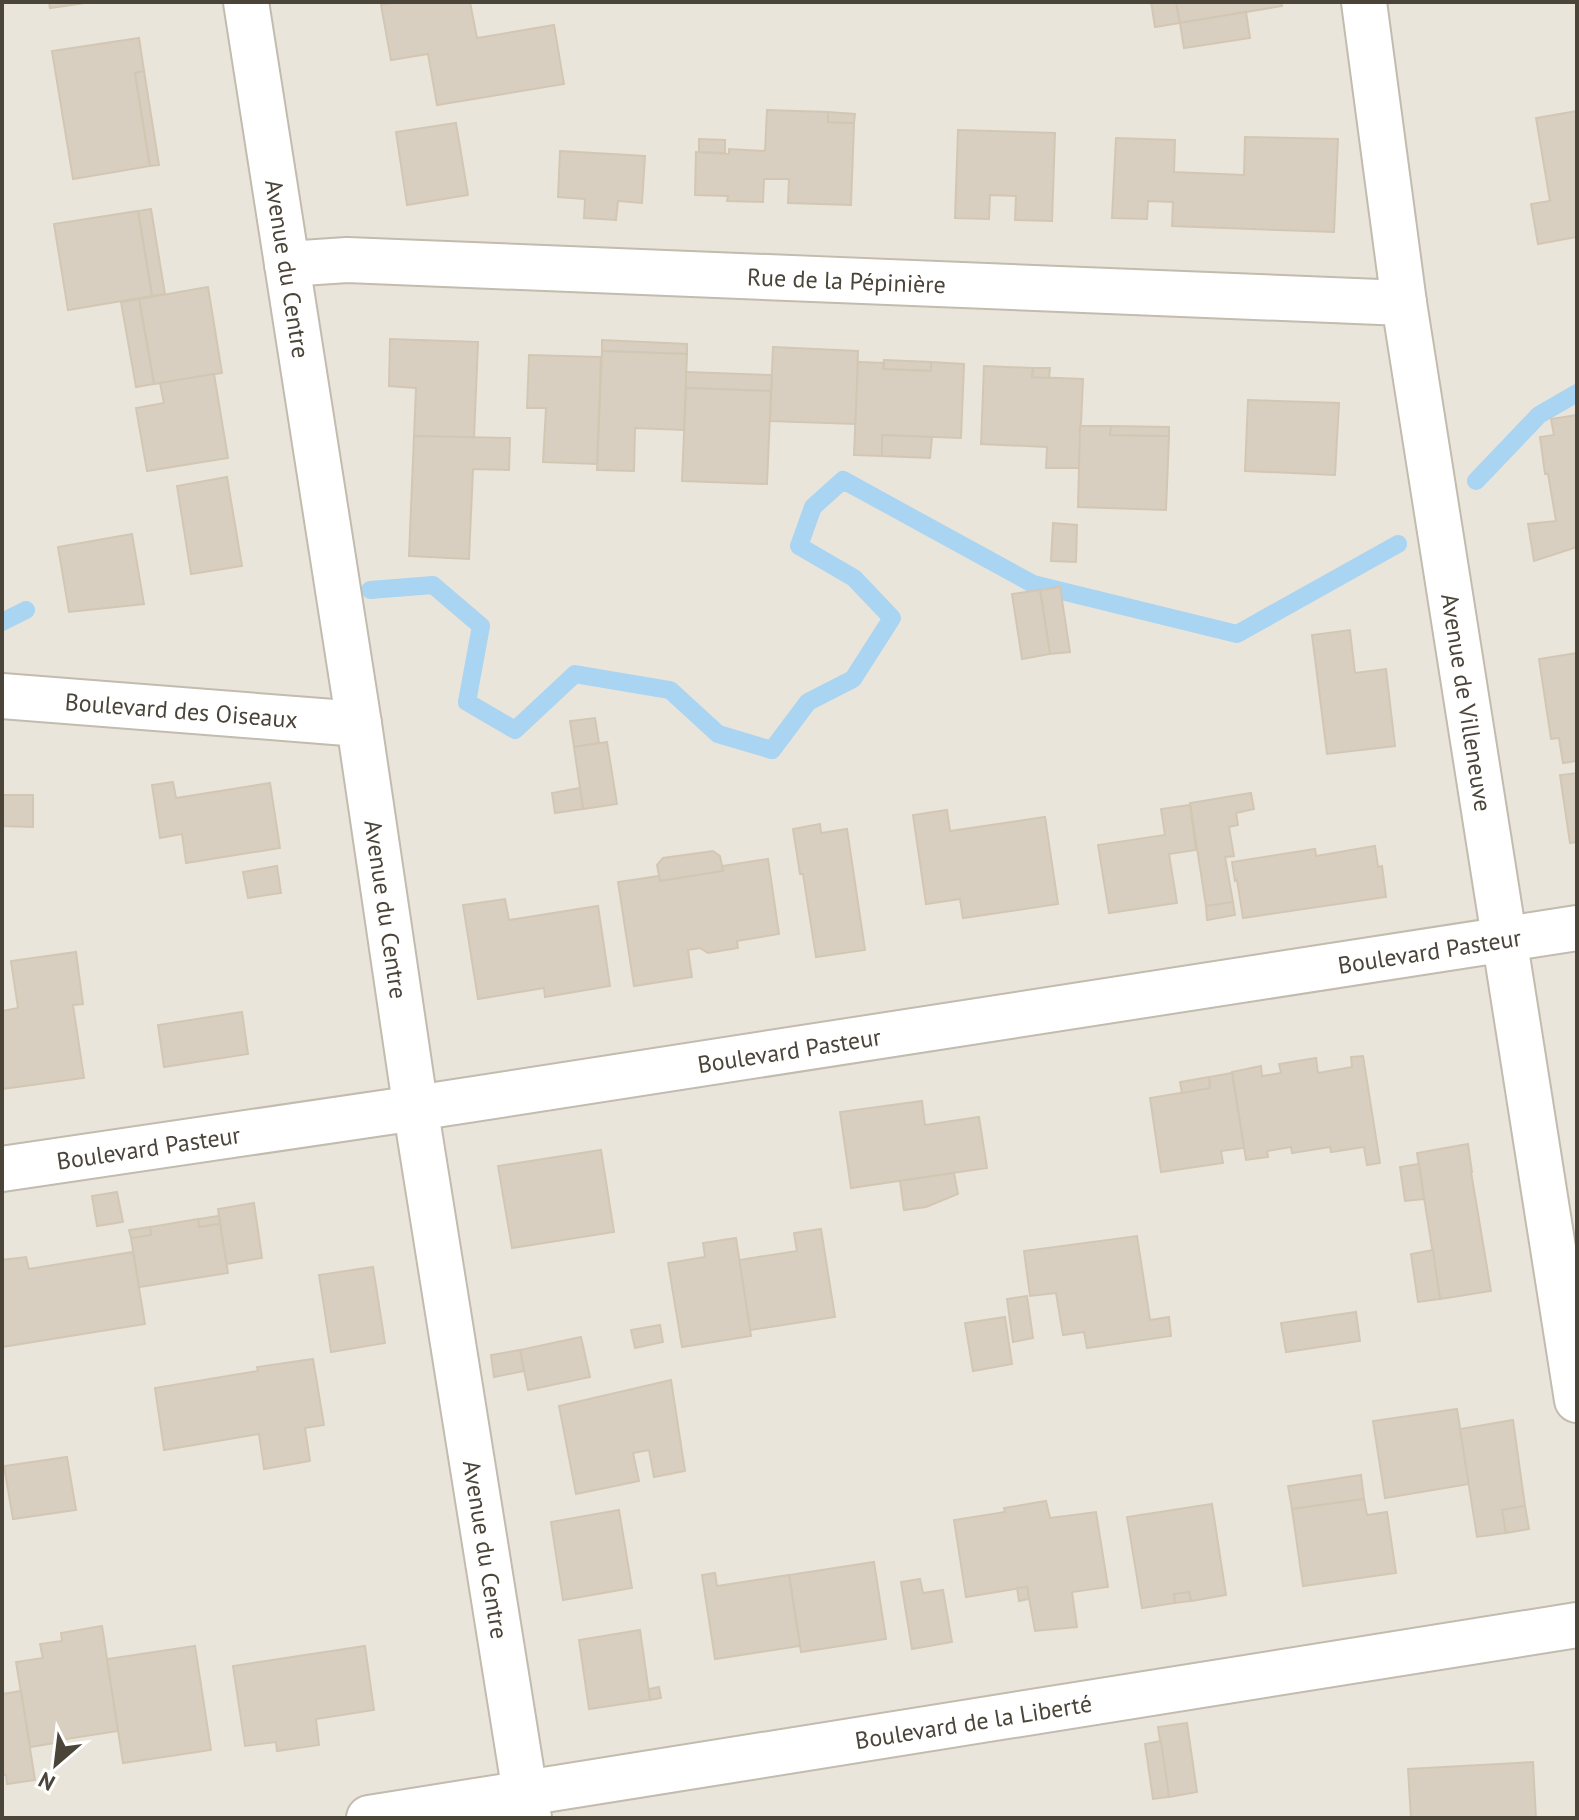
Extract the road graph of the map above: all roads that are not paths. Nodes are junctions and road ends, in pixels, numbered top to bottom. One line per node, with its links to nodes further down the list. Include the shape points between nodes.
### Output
1 (246, 2): 3 (street, Avenue du Centre)
2 (1364, 2): 4 (street, Avenue de Villeneuve)
3 (287, 264): 4 (street, Rue de la Pépinière, via 347,260); 6 (street, Avenue du Centre)
4 (1404, 303): 8 (street, Avenue de Villeneuve)
5 (2, 696): 6 (street, Boulevard des Oiseaux)
6 (359, 724): 9 (street, Avenue du Centre)
7 (1577, 928): 8 (street, Boulevard Pasteur)
8 (1504, 940): 9 (street, Boulevard Pasteur); 11 (street, Avenue de Villeneuve)
9 (416, 1108): 10 (street, Boulevard Pasteur); 13 (street, Avenue du Centre)
10 (2, 1169)
11 (1577, 1400)
12 (1577, 1625): 13 (street, Boulevard de la Liberté)
13 (527, 1806): 14 (street, Boulevard de la Liberté)
14 (369, 1818)

